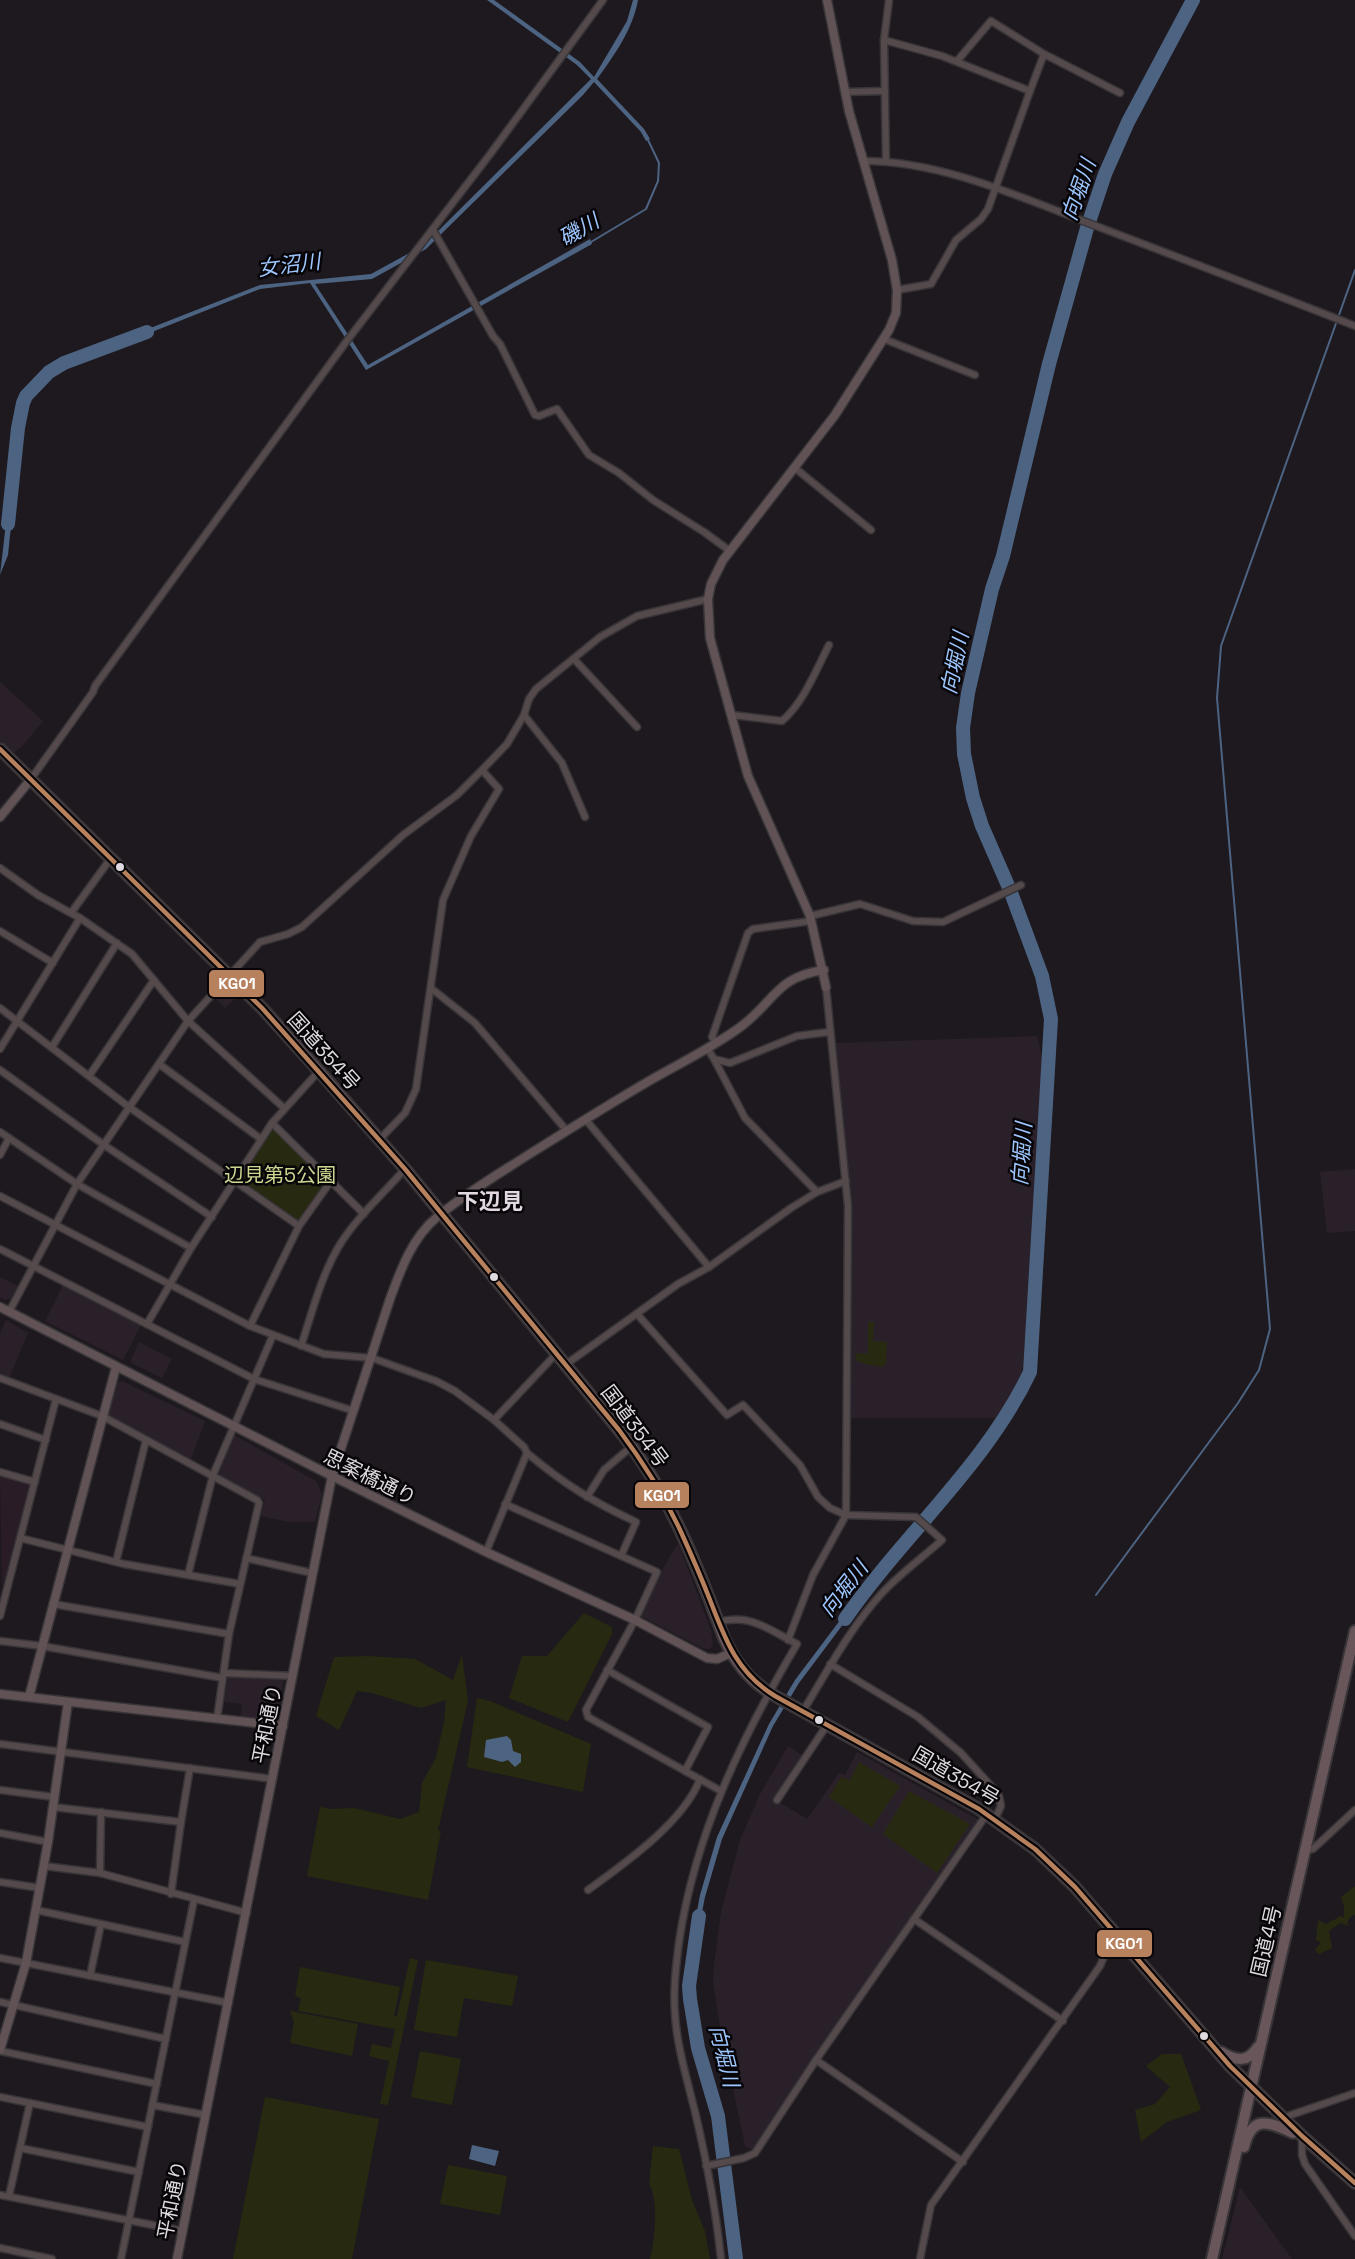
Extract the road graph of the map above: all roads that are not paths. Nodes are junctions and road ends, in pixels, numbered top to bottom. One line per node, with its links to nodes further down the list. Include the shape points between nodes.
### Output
1 (603, 0): 30 (street, via 346,342)
2 (827, 0): 9 (street)
3 (890, 0): 4 (street)
4 (884, 40): 6 (street); 7 (street)
5 (1044, 54): 6 (street, via 991,21); 8 (street); 10 (street)
6 (957, 61): 8 (street)
7 (885, 91): 9 (street); 12 (street)
8 (1029, 91): 13 (street)
9 (845, 92): 11 (street)
10 (1120, 93)
11 (864, 161): 12 (street); 15 (street)
12 (885, 161): 13 (street, via 945,172)
13 (996, 189): 15 (street, via 988,209 956,240 931,284); 16 (street)
14 (433, 231): 21 (street, via 500,344 535,415 557,409 589,455)
15 (897, 290): 17 (street, via 894,321)
16 (1355, 326)
17 (884, 339): 18 (street); 19 (street, via 836,415)
18 (975, 375)
19 (795, 468): 20 (street); 21 (street)
20 (871, 530)
21 (730, 551): 22 (street, via 715,574)
22 (708, 599): 24 (street, via 638,616 600,637); 26 (street, via 710,638)
23 (829, 645): 26 (street, via 809,684 782,721)
24 (574, 659): 25 (street, via 536,689); 27 (street)
25 (524, 715): 29 (street, via 507,744); 32 (street, via 562,764)
26 (732, 715): 38 (street, via 753,792)
27 (637, 727)
28 (0, 749): 30 (highway, 国道354号)
29 (482, 771): 43 (street, via 403,835 302,927 260,942); 46 (street, via 499,789 471,836 443,900)
30 (31, 779): 31 (street); 33 (highway, 国道354号)
31 (0, 817)
32 (585, 817)
33 (111, 858): 36 (street); 43 (highway, 国道354号)
34 (0, 868): 36 (street)
35 (1019, 886): 38 (street, via 943,922 913,921 860,904)
36 (71, 913): 37 (street)
37 (80, 918): 40 (street); 41 (street)
38 (811, 919): 42 (street); 51 (street, via 748,933 712,1037)
39 (0, 931): 41 (street)
40 (117, 943): 44 (street); 52 (street)
41 (53, 963): 48 (street)
42 (824, 970): 45 (street); 51 (street, 平和通り, via 799,975 785,983 744,1024)
43 (229, 977): 49 (street); 58 (highway, 国道354号)
44 (154, 980): 49 (street); 59 (street)
45 (826, 987): 50 (street)
46 (432, 989): 64 (street, via 475,1023); 68 (street, via 416,1089 405,1113)
47 (0, 1008): 48 (street)
48 (17, 1021): 52 (street); 54 (street)
49 (188, 1021): 56 (street); 61 (street)
50 (829, 1032): 55 (street, via 797,1036 730,1063); 74 (street)
51 (717, 1043): 53 (street, 平和通り)
52 (52, 1047): 59 (street)
53 (707, 1048): 55 (street); 62 (street, 平和通り)
54 (0, 1050)
55 (714, 1059): 76 (street, via 746,1118)
56 (159, 1064): 60 (street); 67 (street)
57 (0, 1070): 69 (street)
58 (319, 1071): 61 (street); 68 (highway, 国道354号)
59 (89, 1076): 60 (street)
60 (129, 1107): 69 (street); 72 (street)
61 (284, 1108): 63 (street)
62 (586, 1120): 64 (street, 平和通り); 86 (street)
63 (272, 1123): 67 (street); 73 (street)
64 (567, 1131): 79 (street, 平和通り)
65 (0, 1132): 66 (street)
66 (9, 1138): 70 (street); 75 (street)
67 (261, 1139): 72 (street)
68 (380, 1139): 71 (highway, 国道354号)
69 (104, 1145): 75 (street); 80 (street)
70 (0, 1155)
71 (405, 1170): 78 (street); 79 (highway, 国道354号)
72 (235, 1181): 80 (street); 82 (street)
73 (331, 1181): 78 (street); 82 (street)
74 (846, 1181): 76 (street); 117 (street)
75 (77, 1184): 81 (street); 83 (street)
76 (817, 1192): 86 (street)
77 (0, 1196): 81 (street)
78 (364, 1214): 94 (street, via 338,1248)
79 (441, 1214): 95 (highway, 国道354号); 96 (street, 平和通り, via 412,1245)
80 (212, 1217): 83 (street)
81 (55, 1226): 85 (street); 87 (street)
82 (299, 1226): 92 (street)
83 (191, 1248): 87 (street)
84 (0, 1249): 85 (street)
85 (33, 1266): 89 (street); 91 (street)
86 (709, 1267): 90 (street)
87 (169, 1284): 91 (street); 92 (street)
88 (0, 1307): 89 (street, 思案橋通り)
89 (9, 1312): 98 (street, 思案橋通り)
90 (637, 1314): 97 (street); 117 (street, via 727,1415 743,1405 800,1465 818,1497)
91 (147, 1324): 100 (street)
92 (250, 1326): 93 (street)
93 (273, 1335): 94 (street); 100 (street)
94 (301, 1346): 96 (street, via 324,1354)
95 (556, 1354): 97 (highway, 国道354号); 104 (street)
96 (372, 1358): 102 (street, 平和通り); 104 (street, via 436,1381)
97 (565, 1365): 109 (highway, 国道354号)
98 (116, 1366): 103 (street); 106 (street, 思案橋通り)
99 (0, 1378): 101 (street)
100 (254, 1379): 102 (street); 106 (street)
101 (56, 1399): 103 (street); 107 (street)
102 (354, 1411): 113 (street, 平和通り)
103 (102, 1416): 108 (street); 119 (street)
104 (494, 1420): 110 (street)
105 (0, 1424): 107 (street)
106 (234, 1426): 112 (street); 113 (street, 思案橋通り)
107 (46, 1440): 114 (street)
108 (146, 1440): 112 (street); 123 (street)
109 (632, 1446): 115 (street, via 604,1470); 131 (highway, 国道354号, via 672,1510)
110 (527, 1453): 115 (street); 116 (street)
111 (0, 1472): 114 (street)
112 (213, 1475): 122 (street, via 259,1503); 125 (street)
113 (332, 1476): 120 (street, 思案橋通り); 124 (street, 平和通り)
114 (35, 1482): 118 (street)
115 (586, 1497): 121 (street, via 636,1522)
116 (505, 1504): 120 (street); 121 (street)
117 (846, 1515): 134 (street, via 813,1575); 138 (street, via 916,1517 942,1540 884,1591)
118 (20, 1538): 119 (street); 127 (street)
119 (68, 1550): 123 (street); 128 (street)
120 (486, 1552): 130 (street, 思案橋通り)
121 (621, 1556): 130 (street, via 657,1572)
122 (246, 1558): 124 (street); 126 (street)
123 (116, 1562): 125 (street)
124 (312, 1574): 141 (street, 平和通り)
125 (188, 1575): 126 (street)
126 (240, 1584): 133 (street)
127 (3, 1593): 129 (street)
128 (53, 1604): 133 (street); 136 (street)
129 (0, 1616)
130 (635, 1620): 137 (street, 思案橋通り, via 707,1658 717,1659); 139 (street)
131 (718, 1622): 134 (street, via 744,1618); 137 (highway, 国道354号)
132 (1355, 1631): 167 (highway, 国道4号)
133 (229, 1634): 140 (street)
134 (788, 1640): 143 (street, via 797,1644)
135 (0, 1641): 136 (street)
136 (42, 1647): 140 (street); 144 (street)
137 (731, 1653): 143 (highway, 国道354号, via 747,1675)
138 (830, 1664): 146 (street); 163 (street, via 918,1717 961,1753 999,1796 1001,1806)
139 (607, 1670): 153 (street, via 586,1710 588,1717); 153 (street, via 706,1725 707,1730)
140 (223, 1676): 141 (street); 147 (street)
141 (293, 1676): 149 (street, 平和通り)
142 (0, 1694): 144 (street)
143 (772, 1694): 146 (highway, 国道354号); 157 (street, via 754,1720)
144 (29, 1697): 145 (street)
145 (68, 1702): 147 (street); 151 (street)
146 (800, 1710): 148 (highway, 国道354号)
147 (217, 1719): 149 (street)
148 (827, 1725): 159 (street); 163 (highway, 国道354号)
149 (283, 1726): 154 (street, 平和通り)
150 (0, 1744): 151 (street)
151 (61, 1752): 152 (street); 158 (street)
152 (190, 1768): 154 (street); 164 (street)
153 (684, 1772): 155 (street)
154 (273, 1779): 176 (street, 平和通り)
155 (700, 1779): 157 (street); 172 (street, via 656,1837)
156 (0, 1790): 158 (street)
157 (721, 1791): 206 (street, via 689,1891 674,1994 678,2043)
158 (54, 1797): 160 (street)
159 (777, 1800)
160 (53, 1807): 162 (street); 166 (street)
161 (1355, 1810): 167 (street, via 1313,1849)
162 (101, 1812): 164 (street); 169 (street)
163 (991, 1816): 177 (street); 179 (highway, 国道354号, via 1052,1864)
164 (181, 1822): 173 (street)
165 (0, 1833): 166 (street)
166 (48, 1842): 168 (street)
167 (1305, 1850): 189 (highway, 国道4号)
168 (44, 1866): 169 (street); 171 (street)
169 (100, 1874): 173 (street)
170 (0, 1882): 171 (street)
171 (40, 1888): 175 (street)
172 (588, 1890)
173 (171, 1894): 174 (street)
174 (194, 1900): 176 (street); 180 (street)
175 (36, 1910): 178 (street); 182 (street)
176 (247, 1913): 186 (street, 平和通り)
177 (914, 1919): 188 (street); 193 (street)
178 (102, 1924): 180 (street); 183 (street)
179 (1114, 1933): 188 (street, via 1100,1966); 191 (highway, 国道354号)
180 (185, 1942): 184 (street)
181 (0, 1958): 182 (street)
182 (26, 1964): 183 (street); 187 (street)
183 (90, 1976): 184 (street)
184 (175, 1993): 186 (street); 190 (street)
185 (0, 2002): 187 (street)
186 (229, 2004): 200 (street, 平和通り)
187 (13, 2006): 190 (street); 192 (street)
188 (1063, 2021): 205 (street)
189 (1263, 2036): 191 (highway, via 1254,2054 1245,2059 1233,2058); 195 (highway, 国道4号)
190 (166, 2039): 194 (street)
191 (1211, 2045): 195 (highway, 国道354号)
192 (0, 2051): 194 (street)
193 (816, 2060): 205 (street); 206 (street, via 755,2153)
194 (156, 2084): 199 (street)
195 (1252, 2088): 201 (highway, 国道354号); 208 (highway, 国道4号)
196 (1355, 2092): 201 (street)
197 (0, 2097): 198 (street)
198 (30, 2103): 202 (street); 204 (street)
199 (152, 2105): 200 (street); 202 (street)
200 (206, 2115): 213 (street, 平和通り)
201 (1282, 2118): 203 (highway, 国道354号)
202 (148, 2127): 207 (street)
203 (1302, 2136): 208 (highway, via 1272,2124 1256,2124); 209 (highway, 国道354号); 214 (street, via 1305,2164)
204 (20, 2148): 207 (street); 211 (street)
205 (963, 2163): 220 (street, via 932,2205)
206 (709, 2165): 219 (street)
207 (139, 2172): 212 (street)
208 (1231, 2175): 221 (highway, 国道4号)
209 (1355, 2183)
210 (0, 2194): 211 (street)
211 (9, 2196): 212 (street)
212 (129, 2220): 213 (street); 217 (street)
213 (183, 2231): 218 (street, 平和通り)
214 (1355, 2236)
215 (0, 2248): 216 (street)
216 (52, 2259)
217 (121, 2259)
218 (177, 2259)
219 (721, 2259)
220 (920, 2259)
221 (1212, 2259)

